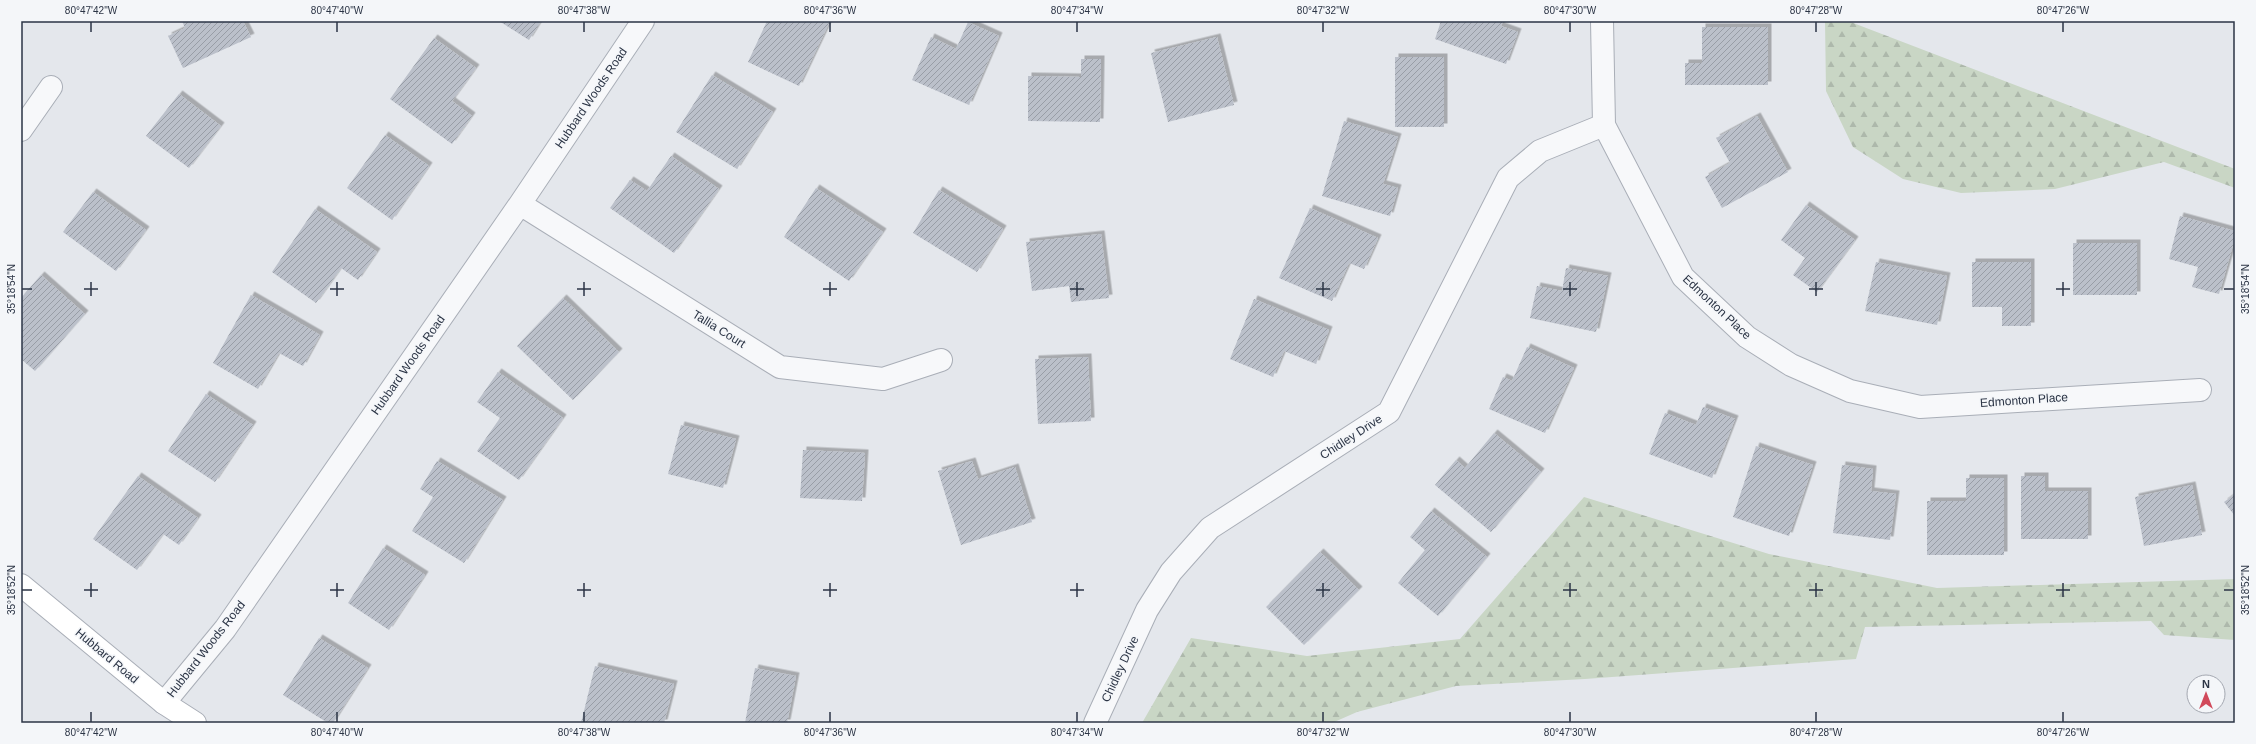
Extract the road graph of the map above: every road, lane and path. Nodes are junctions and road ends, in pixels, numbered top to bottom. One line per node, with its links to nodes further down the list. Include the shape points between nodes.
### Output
1 (643, 21): 6 (street, Hubbard Woods Road)
2 (1602, 21): 4 (street, Edmonton Place)
3 (51, 87): 5 (street)
4 (1604, 125): 8 (street, Edmonton Place, via 1683,277 1747,337 1791,365 1850,391 1920,407); 12 (street, Chidley Drive, via 1540,151 1508,178 1389,412 1210,528 1171,572 1147,610)
5 (21, 130)
6 (520, 204): 7 (street, Tallia Court, via 780,367 883,379); 10 (street, Hubbard Woods Road, via 225,629)
7 (941, 360)
8 (2200, 390)
9 (21, 585): 10 (main road, Hubbard Road)
10 (164, 703): 11 (main road, Hubbard Road)
11 (195, 723)
12 (1094, 723)

